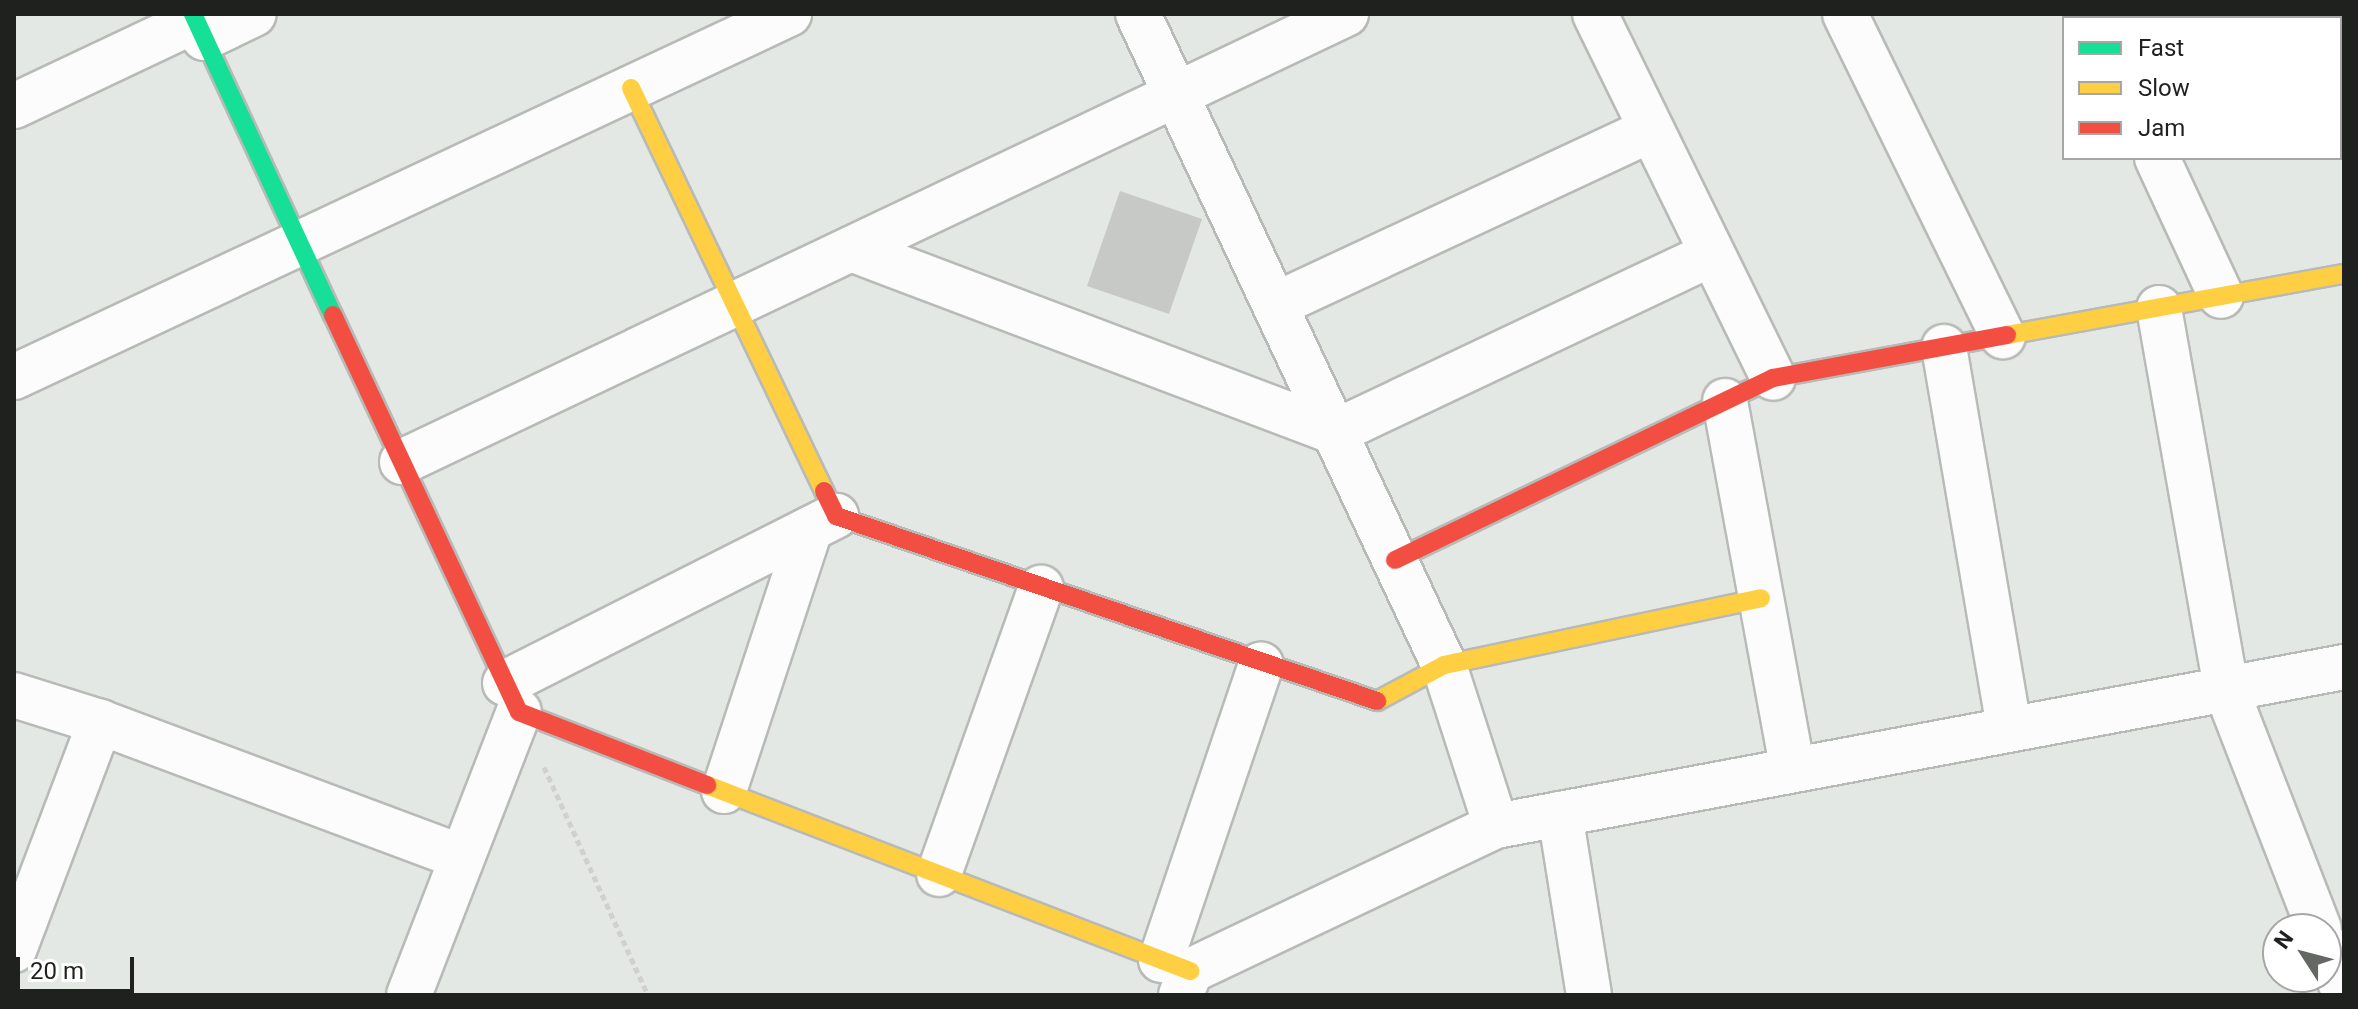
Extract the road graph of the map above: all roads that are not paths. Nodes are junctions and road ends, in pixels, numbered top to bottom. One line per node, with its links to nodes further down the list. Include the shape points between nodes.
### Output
1 (254, 14): 7 (street)
2 (789, 14): 8 (street)
3 (1138, 14): 9 (street)
4 (1346, 14): 9 (street)
5 (1595, 14): 11 (street)
6 (1845, 14): 21 (street)
7 (198, 24): 10 (street); 13 (street)
8 (631, 88): 13 (street); 18 (street)
9 (1176, 95): 14 (street); 19 (street)
10 (14, 106)
11 (1651, 130): 15 (street); 19 (street)
12 (2158, 160): 17 (street)
13 (300, 243): 23 (street); 27 (street)
14 (851, 249): 18 (street); 26 (street)
15 (1711, 254): 24 (street); 26 (street)
16 (2344, 274): 17 (street)
17 (2221, 296): 20 (street)
18 (734, 304): 27 (street); 28 (street)
19 (1275, 305): 26 (street)
20 (2159, 308): 21 (street); 35 (street)
21 (2003, 336): 22 (street)
22 (1944, 347): 24 (street); 39 (street)
23 (14, 377)
24 (1773, 378): 25 (street)
25 (1725, 401): 29 (street); 31 (street)
26 (1335, 432): 29 (street)
27 (402, 462): 37 (street)
28 (823, 523): 30 (street); 37 (street); 41 (street)
29 (1395, 560): 33 (street)
30 (1041, 588): 32 (street); 45 (street)
31 (1761, 598): 33 (street); 40 (street)
32 (1261, 664): 33 (street, via 1374,703); 48 (street)
33 (1444, 665): 43 (street)
34 (2344, 667): 35 (street)
35 (2226, 689): 39 (street); 46 (street)
36 (14, 695): 38 (street)
37 (512, 698): 41 (street); 44 (street)
38 (100, 722): 44 (street); 47 (street)
39 (2009, 729): 40 (street)
40 (1793, 770): 42 (street)
41 (724, 791): 45 (street)
42 (1560, 814): 43 (street); 50 (street)
43 (1496, 826): 48 (street)
44 (462, 857): 49 (street)
45 (939, 874): 48 (street)
46 (2313, 913)
47 (14, 950)
48 (1178, 975)
49 (409, 995)
50 (1589, 995)

